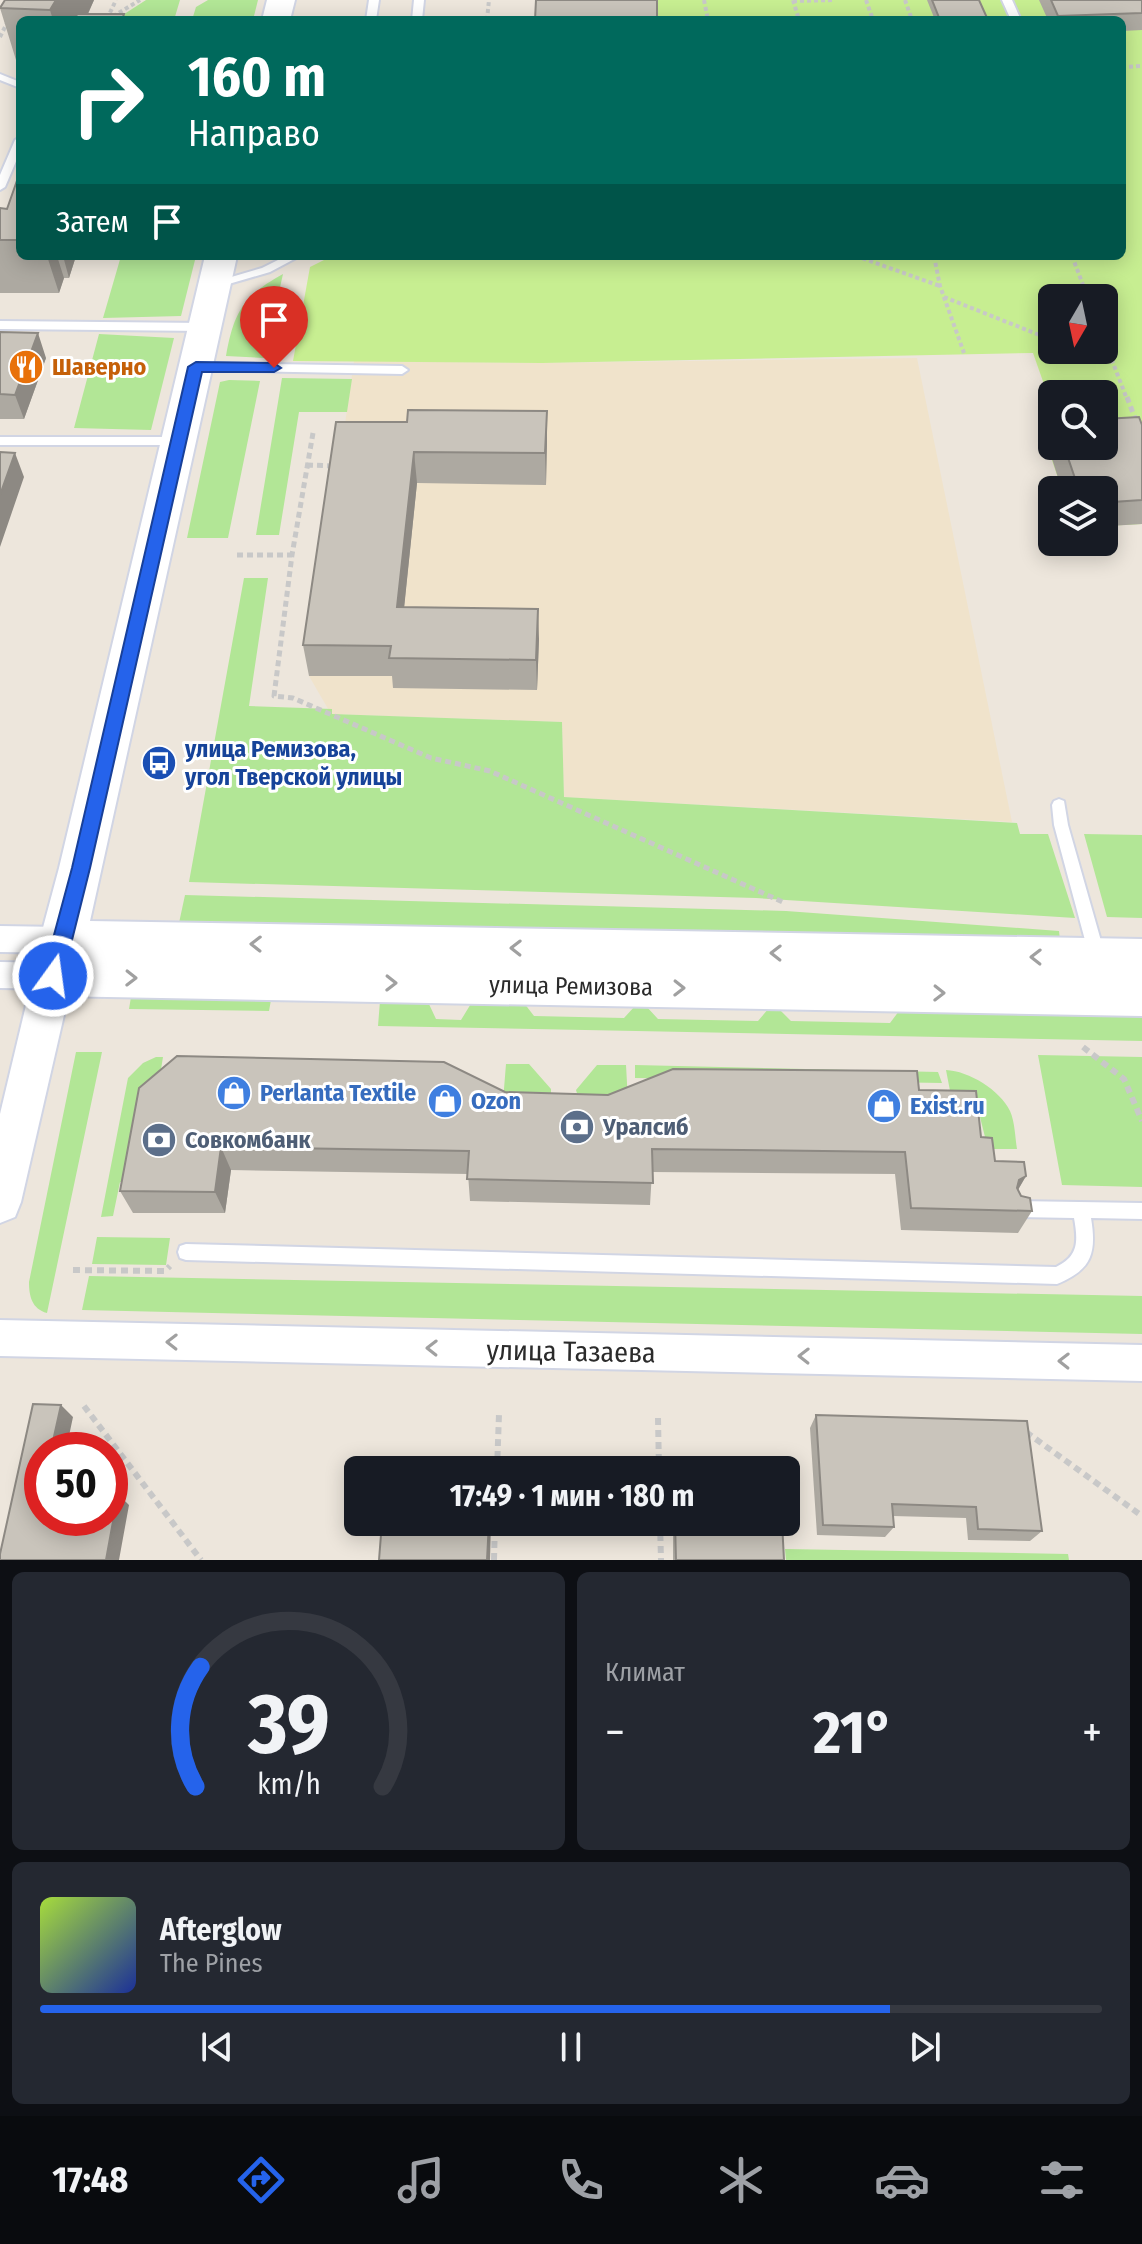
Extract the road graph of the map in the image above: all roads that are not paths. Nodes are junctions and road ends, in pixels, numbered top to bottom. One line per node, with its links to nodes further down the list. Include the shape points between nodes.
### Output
1 (16, 149): 2 (lane)
2 (0, 187)
3 (287, 260): 4 (lane, via 266,270)
4 (218, 270): 6 (main road)
5 (0, 325): 6 (lane)
6 (205, 327): 7 (main road)
7 (196, 367): 8 (lane); 10 (main road)
8 (402, 370)
9 (0, 441): 10 (lane)
10 (179, 441): 13 (main road)
11 (1059, 805): 16 (lane)
12 (0, 939): 13 (street, улица Ремизова)
13 (58, 958): 15 (street, улица Ремизова); 16 (main road, улица Ремизова); 17 (street)
14 (1142, 959): 16 (main road, улица Ремизова)
15 (0, 975)
16 (1109, 981)
17 (0, 1202)
18 (1015, 1209): 19 (lane)
19 (1081, 1209): 20 (lane); 21 (lane, via 1084,1257 1073,1270 1057,1276)
20 (1142, 1211)
21 (186, 1252)
22 (0, 1338): 23 (street, улица Тазаева, one-way to 22)
23 (1142, 1363)

